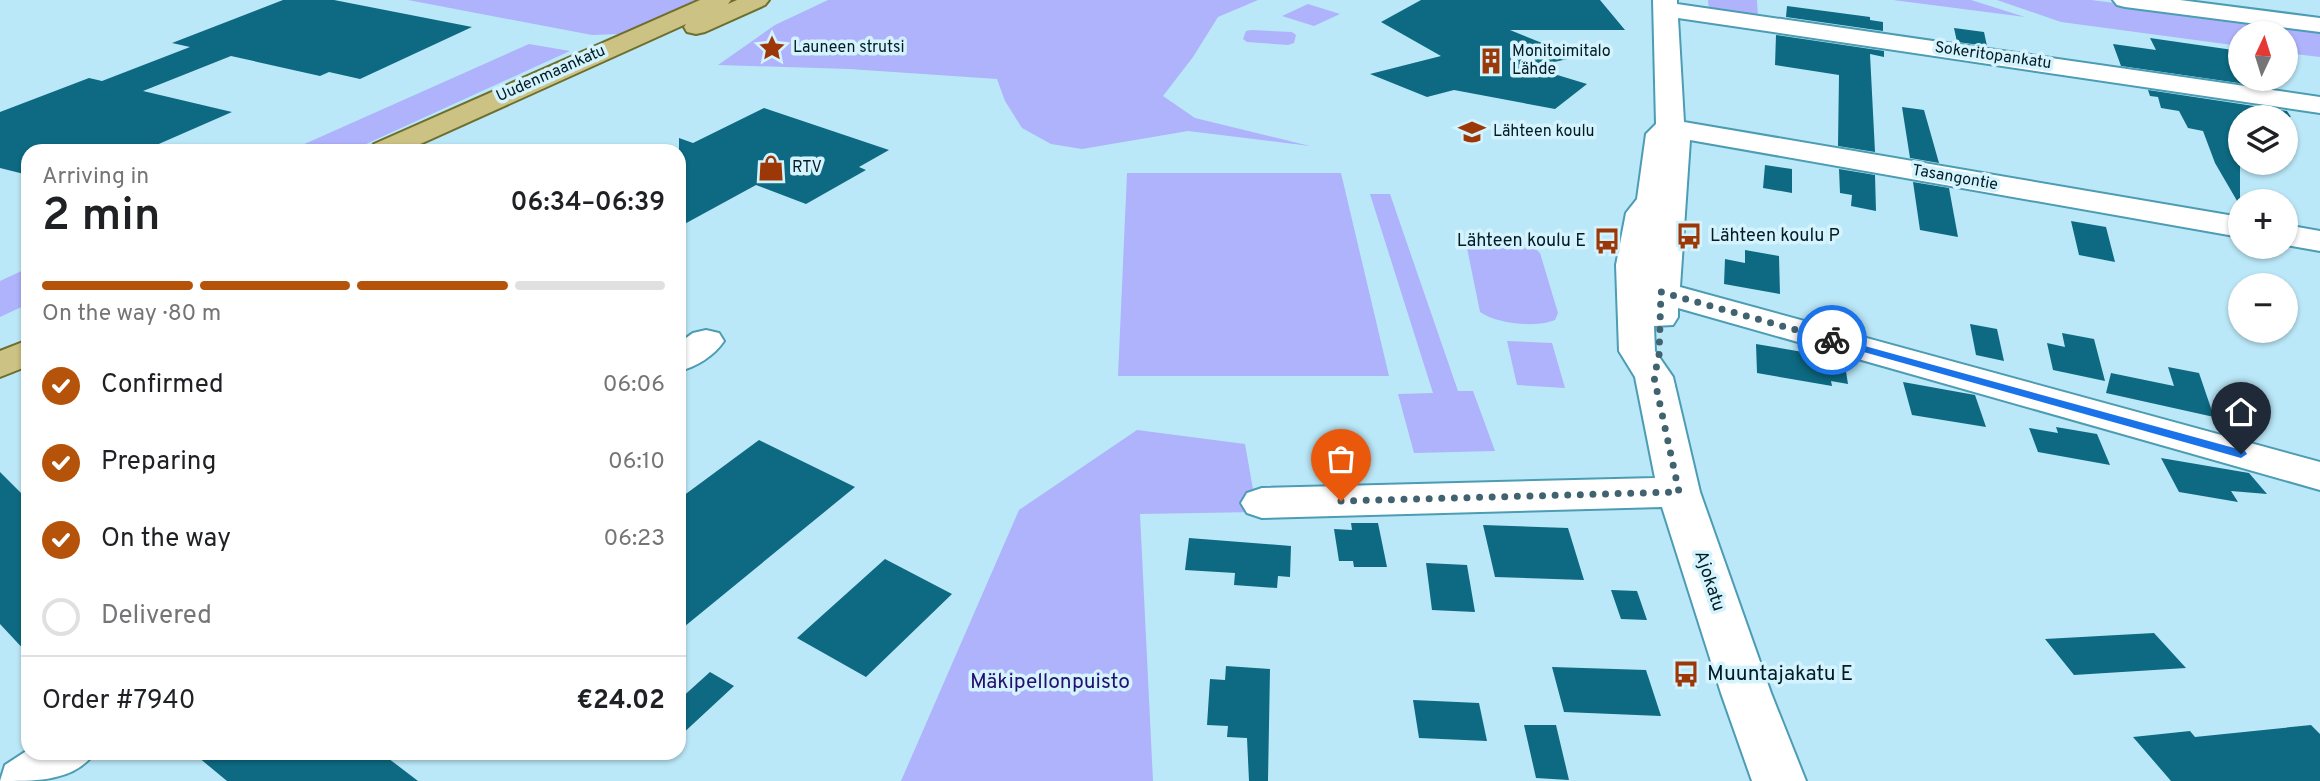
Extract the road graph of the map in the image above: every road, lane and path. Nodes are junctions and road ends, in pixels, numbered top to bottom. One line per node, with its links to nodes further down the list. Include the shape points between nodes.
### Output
1 (719, 0): 8 (main road, Uudenmaankatu)
2 (757, 0): 9 (main road, Uudenmaankatu)
3 (2125, 0): 5 (street)
4 (1665, 4): 6 (street, Sokeritopankatu); 7 (street, Ajokatu)
5 (2320, 25)
6 (2320, 105)
7 (1670, 128): 10 (street, Tasangontie); 13 (street, Ajokatu, via 1677,143)
8 (397, 144)
9 (444, 144)
10 (2228, 225)
11 (2298, 237): 12 (street)
12 (2320, 241)
13 (1648, 288): 18 (street); 19 (street, Ajokatu, via 1637,351 1654,377)
14 (21, 326): 15 (main road)
15 (0, 336)
16 (21, 355): 17 (main road)
17 (0, 366)
18 (2320, 476)
19 (1679, 492): 20 (street); 23 (street, Ajokatu)
20 (1262, 503)
21 (57, 760): 22 (street)
22 (24, 781)
23 (1779, 781)

